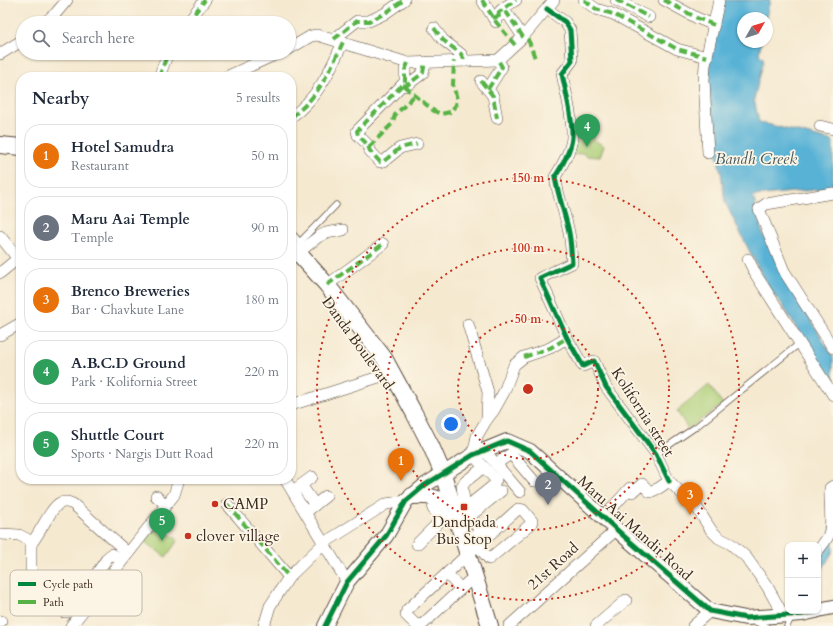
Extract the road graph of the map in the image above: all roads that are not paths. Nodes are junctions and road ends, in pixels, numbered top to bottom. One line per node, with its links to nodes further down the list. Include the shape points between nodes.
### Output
1 (67, 0): 11 (street)
2 (205, 0): 12 (street)
3 (482, 0): 14 (street)
4 (516, 0): 14 (street, via 499,12)
5 (584, 0): 22 (street, via 596,9 613,14 677,49)
6 (616, 0): 13 (street)
7 (664, 0): 15 (street)
8 (720, 0): 15 (street)
9 (400, 1): 18 (street, via 384,14 369,21 357,22)
10 (550, 4): 17 (street); 58 (street, Kolifornia street, via 570,30 572,61 562,74 572,138 564,163 555,177 568,227 572,263 540,278)
11 (52, 16)
12 (192, 16)
13 (649, 17)
14 (496, 18): 17 (street, via 508,13)
15 (714, 25): 22 (street)
16 (434, 28): 26 (street)
17 (523, 37): 25 (street)
18 (338, 41): 20 (street, via 317,34); 28 (street); 32 (street, via 332,65 315,95)
19 (16, 44): 21 (street)
20 (296, 44)
21 (0, 54)
22 (707, 57): 41 (street, via 704,80)
23 (165, 60): 29 (street)
24 (264, 60): 30 (street)
25 (498, 60): 26 (street); 33 (street, via 502,66 484,85 493,96)
26 (465, 61): 27 (street)
27 (425, 62): 28 (street); 31 (street, via 422,74 406,86)
28 (408, 63): 31 (street, via 405,70 406,80)
29 (161, 72)
30 (237, 72)
31 (402, 85): 36 (street, via 357,131 358,135 380,162 400,148)
32 (296, 113)
33 (497, 118)
34 (820, 126): 35 (street)
35 (833, 129)
36 (417, 144)
37 (0, 146): 38 (main road)
38 (16, 147)
39 (0, 151): 40 (main road)
40 (16, 153)
41 (708, 153)
42 (833, 193): 60 (street, via 766,204 759,209 784,271)
43 (336, 205): 47 (lane)
44 (343, 230): 48 (street, via 326,233)
45 (0, 236): 50 (street)
46 (383, 244): 54 (street)
47 (296, 249)
48 (296, 250)
49 (296, 253): 54 (main road)
50 (16, 254)
51 (748, 259): 59 (street)
52 (16, 260): 53 (street)
53 (0, 273)
54 (324, 288): 61 (main road)
55 (468, 324): 65 (street, via 488,392)
56 (16, 326): 57 (street)
57 (0, 335)
58 (567, 338): 65 (street, via 550,348 524,357 514,365 504,392); 67 (street, Kolifornia street, via 582,366 594,361 606,387)
59 (800, 343): 62 (street); 67 (lane, via 697,426)
60 (833, 348)
61 (388, 373): 63 (street); 64 (main road)
62 (833, 395)
63 (296, 403)
64 (410, 415): 70 (main road); 70 (main road, via 431,446)
65 (487, 419): 66 (street, via 477,436)
66 (479, 452): 68 (street); 69 (street); 70 (street, Maru Aai Mandir Road); 89 (street, Maru Aai Mandir Road, via 507,441 530,451)
67 (656, 454): 73 (street, Kolifornia street)
68 (496, 464): 72 (street, via 511,454); 79 (street)
69 (484, 467): 76 (street); 88 (street, via 497,485)
70 (444, 473): 76 (street); 82 (street, Maru Aai Mandir Road); 88 (main road)
71 (312, 477): 78 (street)
72 (534, 481)
73 (669, 481): 89 (street, via 650,492 642,484 633,492 630,488); 112 (street, via 697,508 719,538 746,557)
74 (177, 484): 85 (street, via 174,495)
75 (292, 484): 78 (street)
76 (462, 486): 88 (street, via 463,494)
77 (833, 486): 96 (street, via 830,488 829,534)
78 (297, 488): 84 (street); 87 (street)
79 (520, 492)
80 (156, 496): 85 (street)
81 (326, 496): 84 (street)
82 (409, 498): 88 (main road, via 424,495 437,498); 93 (street, via 386,504); 105 (street, via 386,536)
83 (226, 504): 104 (street)
84 (315, 504): 87 (street)
85 (166, 506): 97 (street)
86 (515, 508): 91 (street, via 486,533)
87 (306, 512): 93 (street)
88 (453, 513): 91 (street); 95 (street); 99 (main road)
89 (604, 518): 90 (street, Maru Aai Mandir Road)
90 (617, 529): 109 (street, Maru Aai Mandir Road); 120 (street, 21st Road)
91 (481, 531): 99 (street)
92 (0, 534): 94 (street, via 19,535)
93 (324, 543): 104 (street); 105 (street)
94 (30, 544): 97 (street, via 55,507 66,501); 100 (street)
95 (416, 544)
96 (821, 546)
97 (125, 556): 101 (street, via 112,554); 102 (street)
98 (486, 556): 99 (street); 99 (street); 99 (street, via 490,558 531,524 523,510 518,509)
99 (468, 563): 103 (street); 103 (street); 103 (street, via 422,625 415,624 407,617 407,610); 118 (main road); 119 (main road)
100 (31, 570)
101 (99, 570)
102 (114, 570)
103 (447, 574)
104 (289, 577): 116 (street, via 270,606)
105 (347, 582): 117 (street)
106 (626, 600): 121 (street)
107 (833, 607): 108 (street)
108 (821, 610)
109 (710, 611): 114 (street); 122 (street)
110 (807, 614): 112 (street)
111 (80, 616): 115 (street)
112 (794, 618): 114 (street)
113 (733, 619): 114 (lane)
114 (761, 622)
115 (73, 625)
116 (264, 626)
117 (325, 626)
118 (481, 626)
119 (490, 626)
120 (509, 626)
121 (596, 626)
122 (693, 626)

